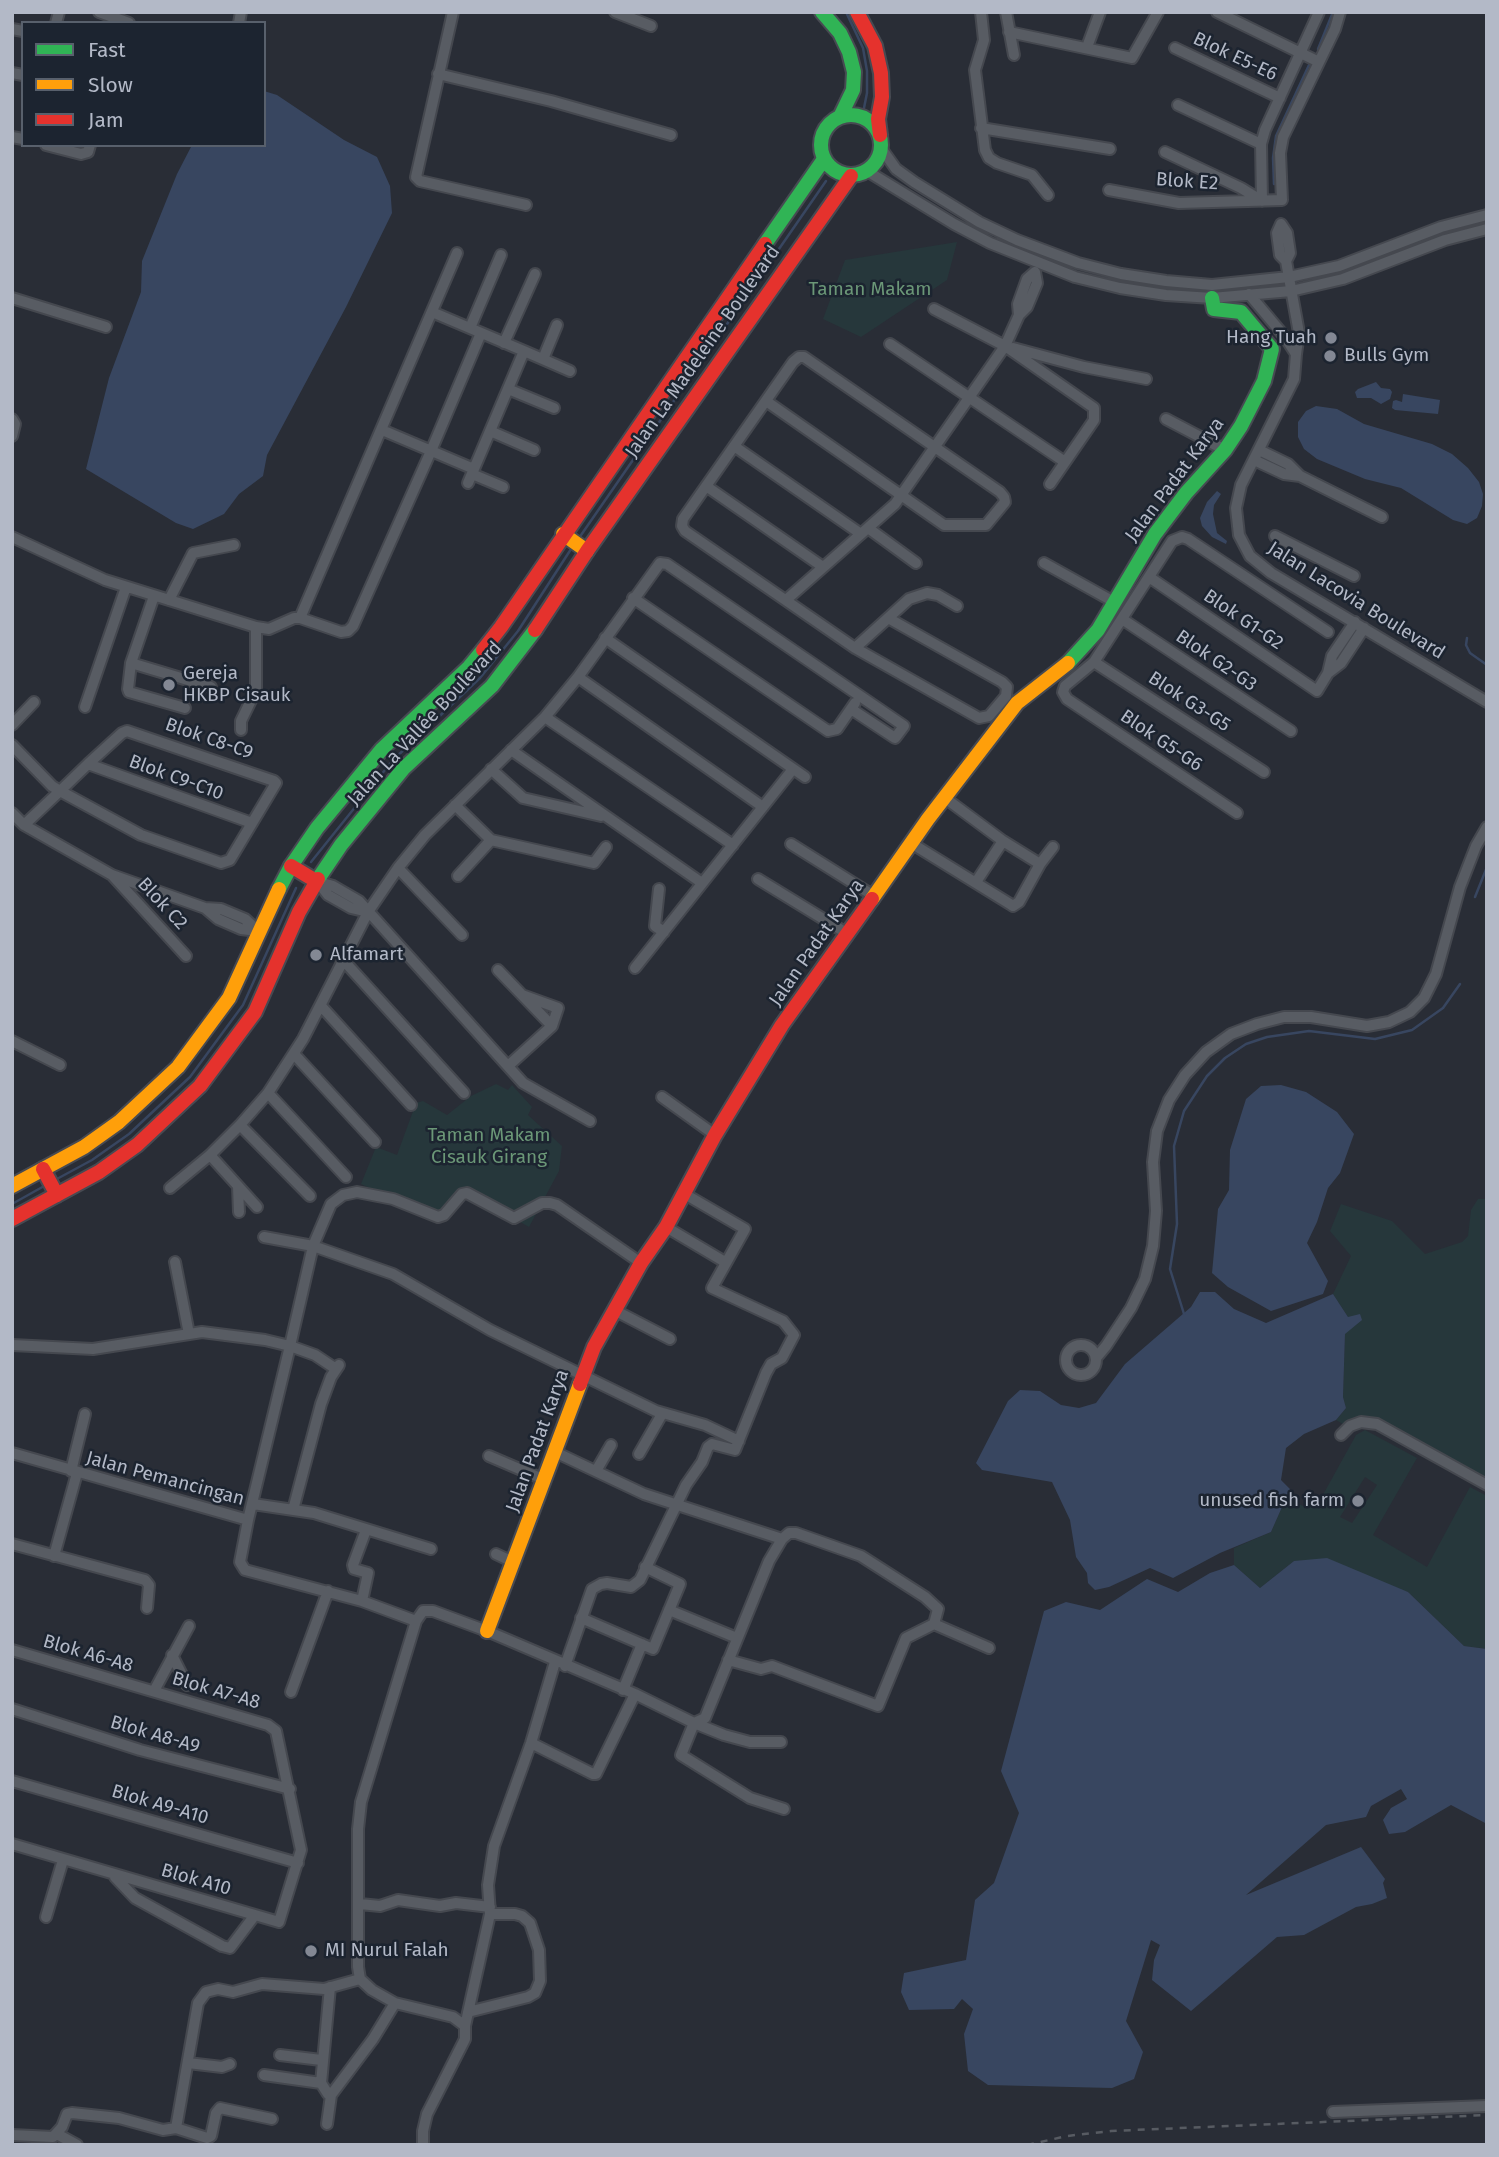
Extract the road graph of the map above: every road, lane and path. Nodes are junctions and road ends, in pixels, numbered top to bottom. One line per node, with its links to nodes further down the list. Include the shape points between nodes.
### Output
1 (99, 12): 13 (street)
2 (453, 12): 21 (street)
3 (615, 12): 14 (street)
4 (822, 12): 24 (street, via 840,33 853,72 853,90)
5 (858, 12): 27 (street, via 875,46 881,73)
6 (981, 12): 25 (street, via 984,40 975,70)
7 (1006, 12): 15 (street)
8 (1100, 12): 16 (street)
9 (1158, 12): 16 (street, via 1132,58)
10 (1217, 12): 18 (street)
11 (1320, 12): 18 (street)
12 (1340, 12): 20 (street, Jalan Lacovia Boulevard)
13 (124, 21)
14 (651, 26)
15 (1009, 32): 16 (street); 19 (street)
16 (1087, 47)
17 (1175, 48): 22 (street, Blok E5-E6)
18 (1301, 53): 20 (street); 22 (street)
19 (1014, 55)
20 (1319, 62): 38 (street, Jalan Lacovia Boulevard, via 1283,137)
21 (438, 74): 26 (street); 40 (street, via 416,177)
22 (1280, 98): 28 (street)
23 (1178, 105): 28 (street)
24 (840, 117): 27 (street, via 868,120); 33 (street, via 824,130)
25 (981, 128): 31 (street); 37 (street, via 989,158 1032,175)
26 (671, 135)
27 (881, 142): 34 (street, via 874,165); 45 (street, via 895,169 914,182 979,222)
28 (1261, 144): 39 (street)
29 (54, 147): 30 (street, via 81,154)
30 (89, 147)
31 (1110, 149)
32 (1165, 152): 39 (street)
33 (824, 159): 35 (street, via 835,171); 91 (street, Jalan La Madeleine Boulevard)
34 (867, 171): 35 (street); 48 (street, via 954,225)
35 (851, 176): 95 (street, Jalan La Madeleine Boulevard)
36 (1109, 190): 39 (street, Blok E2, via 1179,203)
37 (1048, 195)
38 (1279, 200): 39 (street, Blok E2); 50 (street, Jalan Lacovia Boulevard, via 1281,224 1276,233)
39 (1262, 201)
40 (526, 205)
41 (1487, 215): 42 (street)
42 (1458, 223): 44 (street); 50 (street, via 1339,266)
43 (1487, 229): 44 (street)
44 (1462, 236): 51 (street, via 1343,279)
45 (1043, 249): 48 (street); 50 (street, via 1078,263 1166,281 1212,285)
46 (457, 253): 56 (street)
47 (501, 255): 59 (street)
48 (1036, 267): 54 (street, via 1120,289); 62 (street, via 1027,279 1018,304 1020,315)
49 (535, 274): 60 (street)
50 (1289, 277): 51 (street, Jalan Lacovia Boulevard)
51 (1291, 291): 52 (street); 64 (street, Jalan Lacovia Boulevard, via 1299,333)
52 (1249, 294): 54 (street); 64 (street)
53 (12, 298): 58 (street)
54 (1212, 298): 80 (street, Jalan Padat Karya, via 1214,309 1241,312 1272,349 1264,381)
55 (934, 309): 62 (street)
56 (432, 312): 59 (street); 74 (street)
57 (557, 325): 65 (street)
58 (106, 327)
59 (476, 330): 60 (street); 81 (street)
60 (504, 343): 63 (street)
61 (890, 344): 69 (street)
62 (1005, 346): 67 (street); 69 (street); 83 (street, via 1094,408 1094,419)
63 (524, 351): 65 (street); 68 (street)
64 (1296, 354): 82 (street, Jalan Lacovia Boulevard, via 1294,379)
65 (543, 359): 66 (street)
66 (570, 371)
67 (1146, 379)
68 (508, 390): 71 (street); 75 (street)
69 (969, 397): 78 (street); 83 (street)
70 (766, 401): 77 (street); 78 (street, via 793,362 804,357); 88 (street)
71 (555, 408)
72 (12, 419): 76 (street)
73 (1166, 419): 80 (street)
74 (382, 430): 81 (street); 108 (street)
75 (490, 431): 79 (street); 84 (street)
76 (12, 436)
77 (734, 446): 86 (street); 90 (street)
78 (935, 447): 88 (street); 88 (street, via 1000,492 1005,502 998,512 986,525 944,525)
79 (534, 450)
80 (1225, 450): 106 (street, Jalan Padat Karya, via 1155,534)
81 (431, 451): 84 (street); 108 (street, via 353,626 341,632)
82 (1256, 455): 89 (street, via 1288,464 1300,476); 111 (street, Jalan Lacovia Boulevard, via 1236,508 1239,535 1250,556)
83 (1065, 462): 85 (street)
84 (472, 475): 87 (street)
85 (1050, 484)
86 (706, 486): 98 (street); 105 (street, via 683,519 685,531)
87 (503, 487)
88 (901, 495): 90 (street)
89 (1382, 517)
90 (864, 531): 97 (street); 98 (street)
91 (563, 534): 95 (street); 155 (street, Jalan La Vallée Boulevard, via 469,667 382,749)
92 (1275, 536): 99 (street)
93 (12, 537): 101 (street)
94 (233, 545): 104 (street, via 193,553)
95 (587, 551): 160 (street, Jalan La Vallée Boulevard, via 492,686 403,769)
96 (1044, 563): 106 (street)
97 (916, 564)
98 (823, 567): 105 (street)
99 (1354, 576)
100 (1149, 577): 110 (street); 111 (street, Blok G1-G2, via 1318,691 1332,656); 113 (street, via 1172,541 1182,537)
101 (126, 587): 102 (street); 123 (street)
102 (154, 596): 104 (street); 117 (street)
103 (633, 598): 114 (street); 120 (street, via 656,566 667,564); 125 (street, via 828,731 837,729)
104 (169, 600): 112 (street)
105 (786, 600): 115 (street)
106 (1114, 602): 138 (street, Jalan Padat Karya, via 1077,654 1017,703)
107 (957, 606): 109 (street, via 928,593 909,599)
108 (300, 618): 112 (street, via 269,629)
109 (888, 618): 115 (street); 115 (street, via 1002,682 1006,696 989,716 979,718)
110 (1122, 619): 116 (street); 129 (street, Blok G2-G3)
111 (1359, 625): 122 (street, Jalan Lacovia Boulevard)
112 (256, 627): 128 (street, via 256,690)
113 (1328, 632)
114 (605, 638): 118 (street); 134 (street)
115 (855, 648)
116 (1094, 662): 135 (street, Blok G3-G5); 142 (street, Blok G5-G6, via 1065,686 1067,699)
117 (131, 663): 119 (street); 124 (street, via 129,692)
118 (578, 677): 126 (street); 140 (street)
119 (211, 687)
120 (859, 697): 125 (street); 125 (street, via 904,726 895,738)
121 (34, 702): 127 (street)
122 (1487, 702)
123 (85, 707)
124 (185, 708)
125 (851, 709)
126 (545, 717): 131 (street); 151 (street)
127 (12, 725)
128 (241, 730)
129 (1291, 731)
130 (12, 745): 137 (street)
131 (511, 750): 133 (street); 143 (street)
132 (88, 765): 137 (street); 144 (street, Blok C9-C10); 144 (street, Blok C8-C9, via 122,733 132,731 274,780 276,786)
133 (491, 769): 139 (street); 143 (street, via 523,798)
134 (793, 769): 136 (street); 140 (street)
135 (1264, 772)
136 (805, 777)
137 (60, 791): 144 (street, via 141,835 221,863 230,860); 145 (street)
138 (945, 797): 148 (street); 149 (street, Jalan Padat Karya)
139 (455, 804): 147 (street); 156 (street)
140 (763, 807): 151 (street)
141 (12, 813): 145 (street)
142 (1237, 813)
143 (609, 818): 162 (street)
144 (252, 824)
145 (24, 825): 157 (street)
146 (1487, 827): 212 (street, via 1460,887 1436,974 1424,998 1410,1012 1367,1026 1311,1017 1257,1024 1231,1034 1185,1075 1157,1131 1153,1162 1156,1211 1145,1279)
147 (491, 840): 153 (street, via 594,863); 158 (street)
148 (1003, 841): 154 (street); 161 (street)
149 (911, 843): 161 (street); 164 (street, Jalan Padat Karya)
150 (791, 844): 164 (street)
151 (733, 845): 162 (street)
152 (1053, 847): 154 (street)
153 (606, 848)
154 (1040, 864): 161 (street, via 1013,906)
155 (291, 866): 160 (street); 166 (street, Jalan La Vallée Boulevard)
156 (398, 868): 165 (street); 169 (street)
157 (111, 875): 166 (street, via 205,908 241,929); 170 (street, Blok C2)
158 (458, 876)
159 (758, 879): 168 (street)
160 (316, 881): 165 (street, via 328,895); 196 (street, Jalan La Vallée Boulevard, via 255,1012 200,1086 137,1145)
161 (976, 882)
162 (702, 883): 167 (street)
163 (659, 889): 167 (street, via 655,926)
164 (874, 895): 168 (street, Jalan Padat Karya)
165 (368, 912): 171 (street); 180 (street)
166 (258, 931): 190 (street, Jalan La Vallée Boulevard, via 229,998 178,1067 119,1122)
167 (664, 932): 172 (street)
168 (848, 934): 187 (street, Jalan Padat Karya, via 782,1026)
169 (462, 935)
170 (186, 956)
171 (344, 961): 175 (street); 182 (street)
172 (635, 968)
173 (498, 970): 174 (street)
174 (522, 995): 176 (street); 176 (street, via 558,1009)
175 (322, 1007): 178 (street); 184 (street)
176 (552, 1026): 180 (street)
177 (12, 1041): 179 (street)
178 (294, 1054): 181 (street); 188 (street)
179 (60, 1065)
180 (508, 1066): 185 (street, via 523,1083)
181 (268, 1093): 186 (street); 191 (street)
182 (464, 1093)
183 (662, 1097): 187 (street)
184 (411, 1105)
185 (590, 1121)
186 (240, 1125): 189 (street); 197 (street)
187 (715, 1135): 195 (street, Jalan Padat Karya)
188 (375, 1142)
189 (210, 1156): 193 (street); 194 (street)
190 (43, 1169): 192 (street, Jalan La Vallée Boulevard); 196 (street)
191 (346, 1177)
192 (12, 1186)
193 (238, 1186): 198 (street); 199 (street)
194 (170, 1188)
195 (683, 1193): 201 (street, Jalan Padat Karya); 205 (street, via 744,1229)
196 (57, 1195): 200 (street, Jalan La Vallée Boulevard)
197 (310, 1196)
198 (257, 1207)
199 (239, 1212)
200 (12, 1219)
201 (666, 1227): 205 (street); 206 (street, Jalan Padat Karya)
202 (264, 1237): 203 (street)
203 (313, 1246): 206 (street, via 331,1204 343,1195 358,1192 393,1199 438,1217 467,1193 514,1218 542,1203 557,1205); 211 (street); 213 (street, via 407,1280 490,1330)
204 (175, 1262): 208 (street)
205 (725, 1262): 217 (street, via 712,1288 783,1321 794,1335 782,1358 766,1373)
206 (641, 1263): 207 (street, Jalan Padat Karya)
207 (614, 1310): 209 (street); 213 (street, Jalan Padat Karya)
208 (189, 1334): 210 (street, via 93,1349); 211 (street, via 226,1334)
209 (670, 1339)
210 (12, 1345)
211 (290, 1346): 227 (street); 229 (street, via 337,1367 321,1404)
212 (1096, 1358)
213 (583, 1374): 215 (street); 219 (street, Jalan Padat Karya)
214 (85, 1414): 224 (street)
215 (662, 1414): 217 (street, via 705,1425); 221 (street)
216 (1341, 1435): 226 (street, via 1361,1422 1377,1424)
217 (739, 1441): 228 (street, via 735,1450 708,1447)
218 (611, 1445): 223 (street)
219 (555, 1452): 223 (street); 225 (street, Jalan Padat Karya)
220 (12, 1453): 224 (street, Jalan Pemancingan)
221 (639, 1454)
222 (489, 1456): 225 (street)
223 (596, 1471): 228 (street)
224 (74, 1472): 230 (street, Jalan Pemancingan); 236 (street)
225 (545, 1480): 237 (street, Jalan Padat Karya)
226 (1487, 1485)
227 (253, 1504): 229 (street); 230 (street)
228 (678, 1504): 232 (street); 238 (street)
229 (293, 1510): 231 (street)
230 (248, 1520): 239 (street, Jalan Pemancingan, via 240,1562 244,1570)
231 (366, 1530): 234 (street); 240 (street, via 353,1568 368,1573)
232 (782, 1539): 245 (street, via 796,1533 861,1556 936,1605); 248 (street)
233 (12, 1544): 236 (street)
234 (431, 1549)
235 (496, 1554): 237 (street)
236 (54, 1556): 241 (street, via 145,1580 149,1586)
237 (513, 1562): 247 (street, Jalan Padat Karya)
238 (645, 1567): 242 (street, via 680,1584); 243 (street, via 631,1587 596,1586)
239 (327, 1591): 240 (street, Jalan Pemancingan); 258 (street)
240 (362, 1601): 244 (street, Jalan Pemancingan)
241 (147, 1608)
242 (669, 1610): 248 (street); 249 (street, via 653,1648)
243 (581, 1618): 249 (street); 254 (street)
244 (416, 1621): 247 (street, via 427,1609); 271 (street, via 361,1802)
245 (934, 1624): 250 (street); 253 (street, via 906,1638 877,1706 772,1665 761,1670)
246 (189, 1626): 252 (street)
247 (487, 1631): 254 (street)
248 (737, 1638): 253 (street)
249 (642, 1644): 256 (street)
250 (989, 1648)
251 (12, 1650): 257 (street, Blok A6-A8)
252 (172, 1655): 255 (street); 257 (street)
253 (729, 1660): 261 (street, via 705,1718)
254 (560, 1664): 256 (street); 263 (street)
255 (187, 1685)
256 (623, 1690): 259 (street)
257 (154, 1692): 265 (street, Blok A7-A8, via 268,1725 276,1731)
258 (291, 1692)
259 (635, 1694): 261 (street); 263 (street, via 596,1774)
260 (12, 1709): 265 (street, Blok A8-A9, via 140,1750)
261 (694, 1723): 262 (street, via 750,1742); 266 (street, via 681,1755 750,1798)
262 (781, 1742)
263 (531, 1743): 272 (street, via 494,1846 488,1885)
264 (12, 1781): 269 (street, Blok A9-A10)
265 (290, 1789): 269 (street)
266 (784, 1809)
267 (12, 1844): 268 (street, Blok A10)
268 (63, 1860): 270 (street, Blok A10); 274 (street)
269 (298, 1863): 273 (street, Blok A10, via 279,1922)
270 (109, 1873): 273 (street, Blok A10); 273 (street, via 135,1898 222,1946 230,1948)
271 (360, 1904): 272 (street, via 380,1906 398,1900); 275 (street)
272 (490, 1910): 278 (street); 278 (street, via 522,1916 530,1923 539,1951 540,1981 528,1997)
273 (255, 1915)
274 (46, 1917)
275 (360, 1979): 276 (street); 277 (street)
276 (330, 1987): 281 (street); 282 (street, via 262,1984 233,1992 206,1992 198,2003)
277 (395, 2003): 279 (street, via 453,2017); 286 (street)
278 (468, 2012): 279 (street)
279 (465, 2026): 295 (street, via 465,2039 427,2114)
280 (280, 2055): 281 (street)
281 (321, 2060): 285 (street)
282 (188, 2063): 283 (street); 291 (street)
283 (230, 2064)
284 (264, 2075): 285 (street)
285 (321, 2082): 286 (street)
286 (331, 2095): 290 (street)
287 (1487, 2106): 288 (street)
288 (1333, 2112)
289 (272, 2119): 291 (street, via 220,2108 207,2138)
290 (327, 2124)
291 (176, 2129): 292 (street, via 72,2113)
292 (57, 2134): 293 (street); 294 (street)
293 (12, 2135)
294 (77, 2145)
295 (423, 2145)

